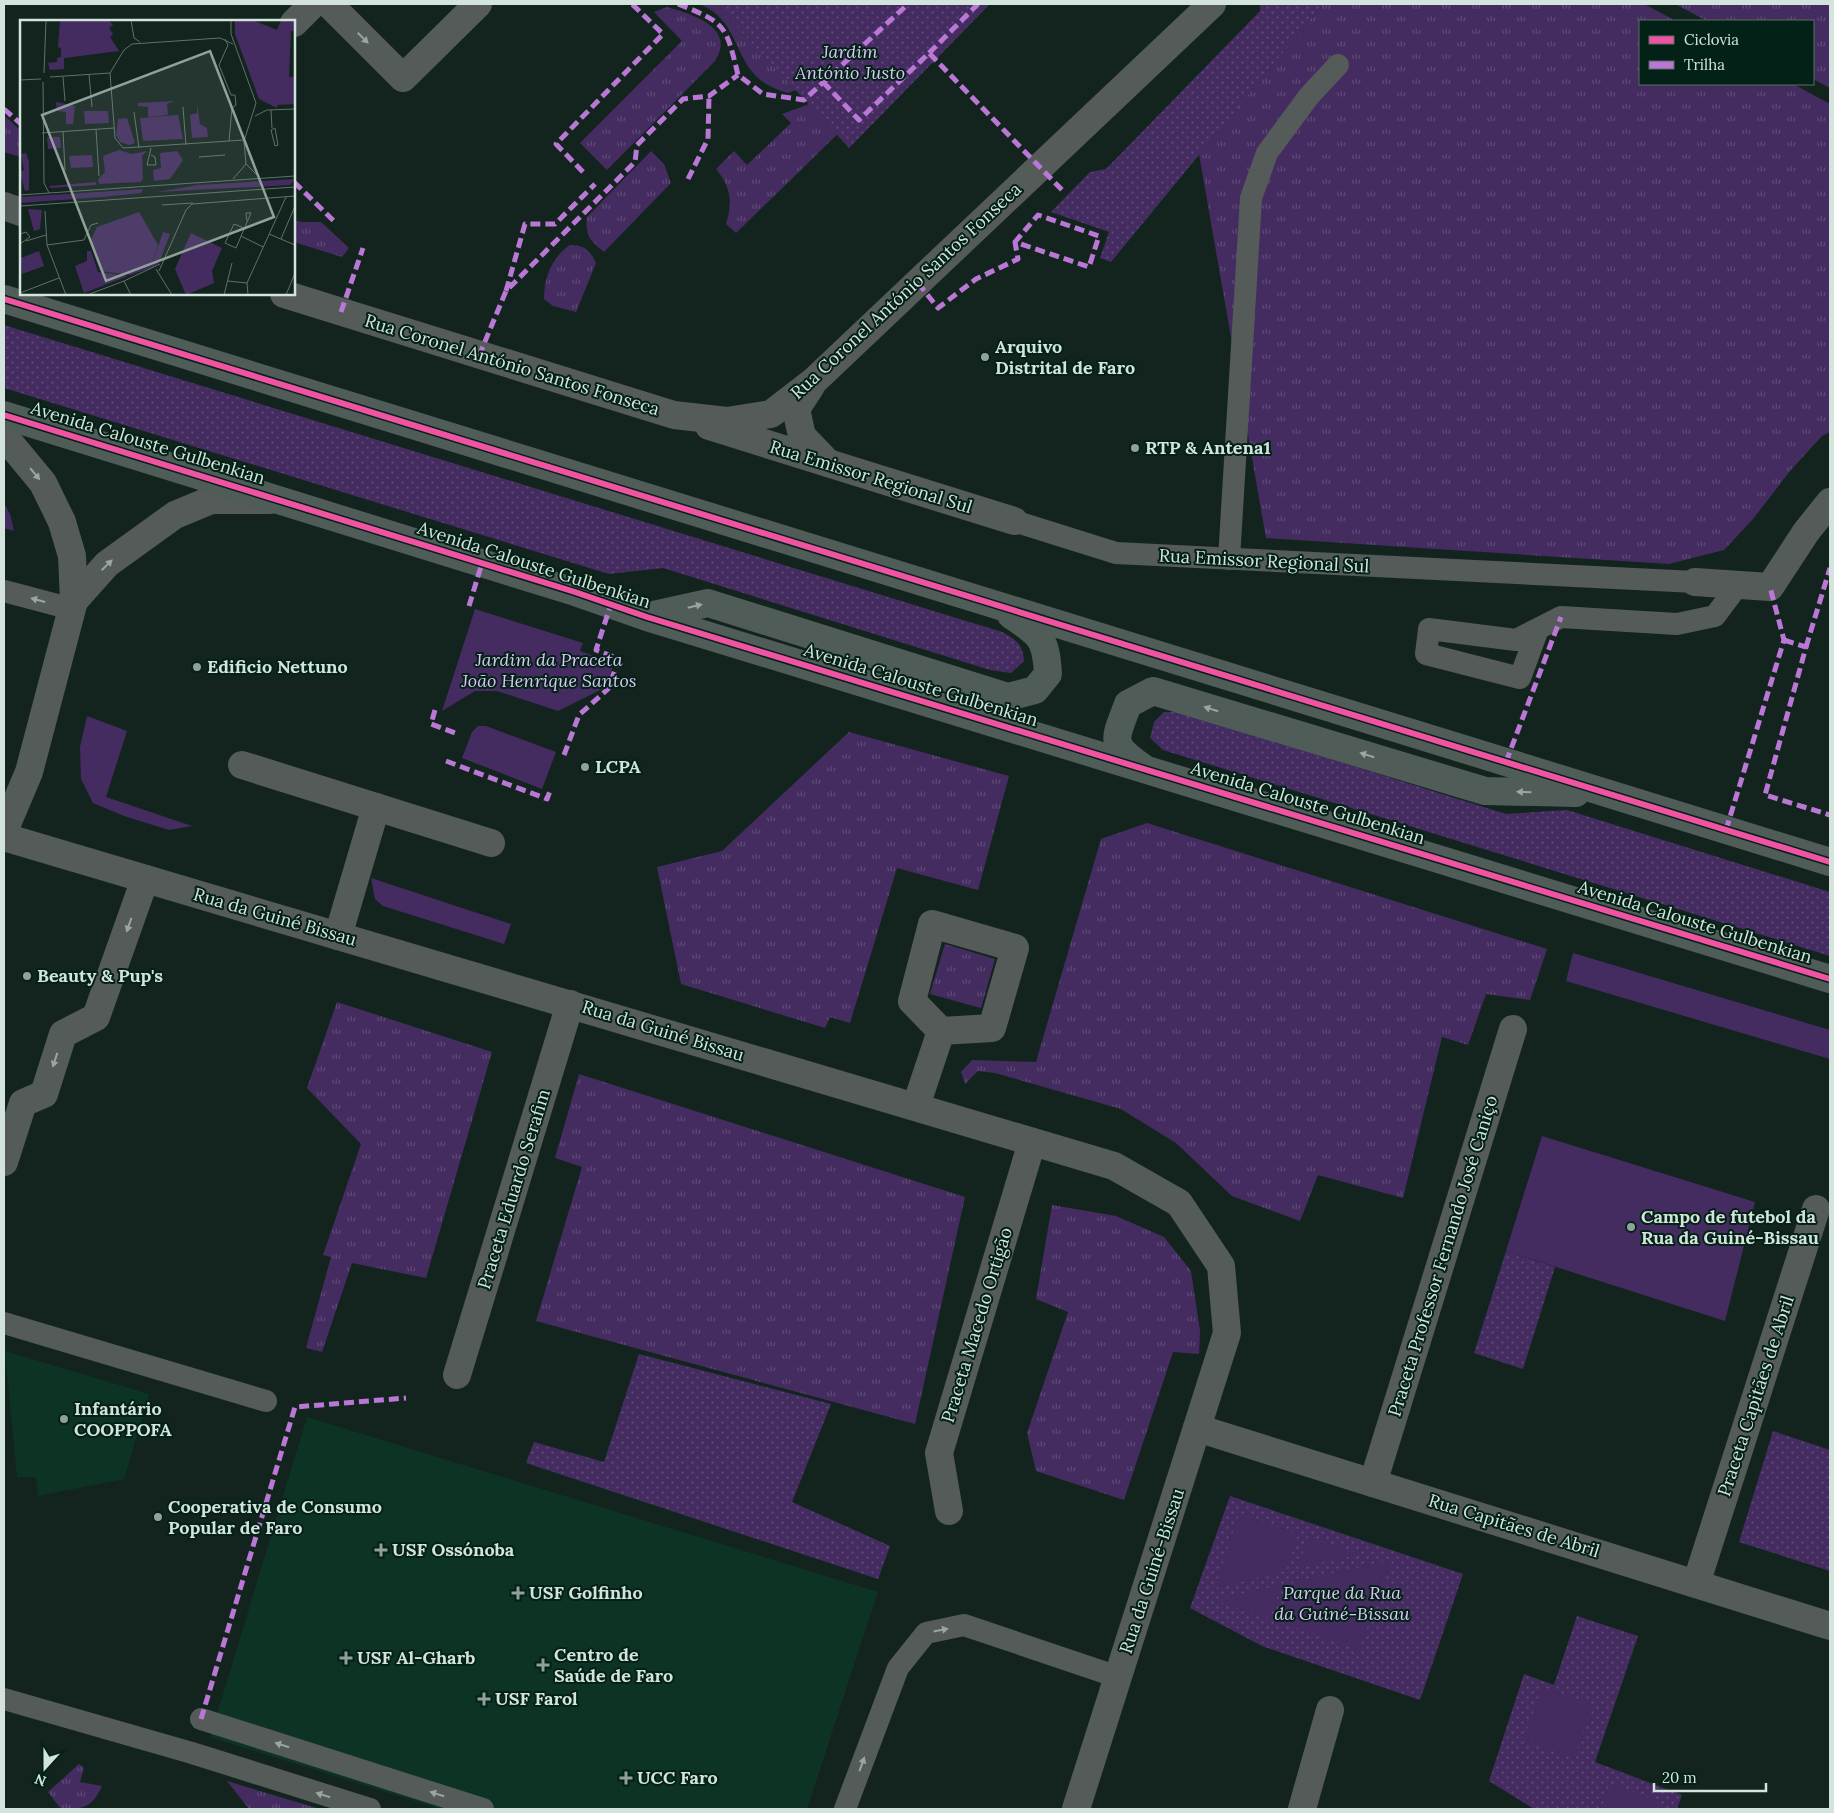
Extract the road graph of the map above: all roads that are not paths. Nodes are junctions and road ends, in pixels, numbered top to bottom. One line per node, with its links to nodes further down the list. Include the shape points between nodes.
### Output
1 (313, 4): 5 (street)
2 (329, 4): 3 (street, one-way to 3, via 403,78)
3 (478, 4)
4 (1212, 4): 11 (street, Rua Coronel António Santos Fonseca)
5 (295, 22)
6 (1338, 65): 19 (lane, via 1309,96 1267,153 1251,198)
7 (4, 206): 8 (street)
8 (20, 212)
9 (287, 295): 13 (street, Rua Coronel António Santos Fonseca)
10 (4, 299): 24 (main road)
11 (815, 380): 13 (street, Rua Coronel António Santos Fonseca, via 771,414 727,420); 15 (street, via 796,409 802,436)
12 (4, 415): 16 (main road, Avenida Calouste Gulbenkian)
13 (674, 415): 15 (street, Rua Emissor Regional Sul)
14 (4, 436): 23 (street, one-way to 23, via 43,483 62,522 72,556)
15 (829, 464): 18 (street, Rua Emissor Regional Sul)
16 (283, 500): 23 (street, one-way to 16, via 107,564 175,515 211,500); 25 (main road, Avenida Calouste Gulbenkian)
17 (1830, 502): 21 (street, Rua Emissor Regional Sul, via 1770,587)
18 (1014, 521): 19 (lane, Rua Emissor Regional Sul, via 1116,553)
19 (1229, 559): 20 (lane, Rua Emissor Regional Sul)
20 (1696, 582): 21 (street, Rua Emissor Regional Sul)
21 (1738, 584): 26 (lane, via 1714,616 1677,624 1561,617)
22 (4, 591): 23 (lane, one-way to 22)
23 (73, 605): 31 (street, via 29,772)
24 (995, 605): 25 (main road, one-way to 24, via 708,603 1008,697 1035,690 1048,674 1047,652 1037,632); 29 (main road)
25 (647, 617): 28 (main road, Avenida Calouste Gulbenkian)
26 (1538, 629): 26 (lane, via 1520,678 1426,654 1429,629 1516,640)
27 (242, 765): 30 (street)
28 (1143, 768): 29 (main road, one-way to 28, via 1485,791 1153,691 1128,704 1116,736 1122,752); 37 (main road, Avenida Calouste Gulbenkian)
29 (1608, 794): 34 (main road)
30 (376, 807): 33 (street); 36 (street)
31 (4, 832)
32 (4, 837): 35 (street, Rua da Guiné Bissau)
33 (491, 843)
34 (1830, 862)
35 (145, 879): 36 (street, Rua da Guiné Bissau); 43 (street, one-way to 43, via 96,1017 63,1034 44,1094 23,1103)
36 (338, 936): 38 (street, Rua da Guiné Bissau)
37 (1830, 979)
38 (570, 1004): 41 (street, Rua da Guiné Bissau); 47 (street, Praceta Eduardo Serafim)
39 (1513, 1029): 50 (street, Praceta Professor Fernando José Caniço)
40 (941, 1031): 41 (street)
41 (916, 1106): 42 (street, Rua da Guiné Bissau)
42 (1032, 1142): 46 (street, Rua da Guiné Bissau, via 1114,1166 1179,1204 1221,1266); 51 (street, Praceta Macedo Ortigão, via 939,1453)
43 (4, 1162)
44 (1816, 1209): 52 (street, Praceta Capitães de Abril)
45 (4, 1323): 48 (lane)
46 (1227, 1333): 49 (street, Rua da Guiné-Bissau)
47 (457, 1375)
48 (266, 1401)
49 (1197, 1428): 50 (street, Rua Capitães de Abril); 54 (street, Rua da Guiné-Bissau)
50 (1373, 1483): 52 (street, Rua Capitães de Abril)
51 (949, 1511)
52 (1696, 1584): 53 (street, Rua Capitães de Abril)
53 (1830, 1626)
54 (1118, 1677): 60 (lane, one-way to 54, via 898,1668 926,1633 964,1625); 61 (street, Rua da Guiné-Bissau)
55 (4, 1699): 58 (lane, one-way to 55)
56 (1330, 1710): 62 (street)
57 (201, 1719): 59 (lane, one-way to 57)
58 (370, 1809)
59 (483, 1809)
60 (845, 1809)
61 (1076, 1809)
62 (1302, 1809)

